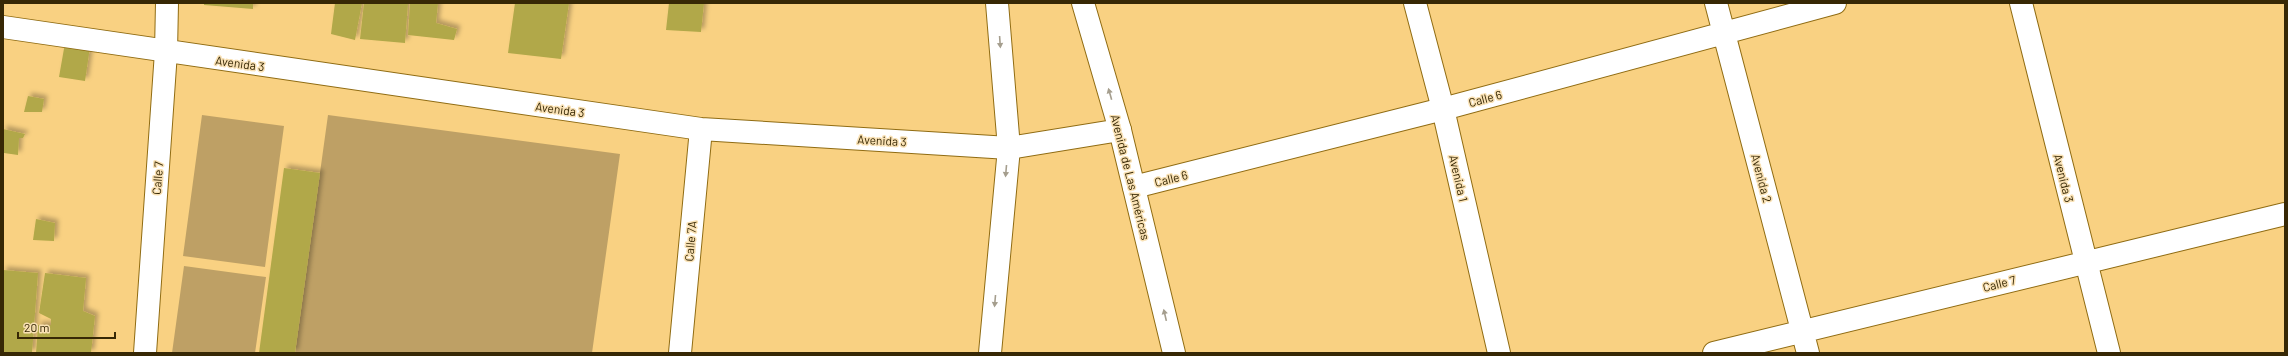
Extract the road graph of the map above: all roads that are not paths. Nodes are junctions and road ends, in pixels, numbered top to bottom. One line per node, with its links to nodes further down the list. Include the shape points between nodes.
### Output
1 (167, 3): 10 (street, Calle 7)
2 (997, 3): 14 (street, one-way to 14)
3 (1083, 3): 13 (street, Avenida de Las Américas, one-way to 3)
4 (1415, 3): 11 (street, Avenida 1)
5 (1716, 3): 9 (street, Avenida 2)
6 (1835, 3): 9 (street, Calle 6)
7 (2021, 3): 17 (street, Avenida 3)
8 (3, 27): 10 (street, Avenida 3)
9 (1724, 33): 11 (street, Calle 6); 18 (street, Avenida 2)
10 (166, 52): 12 (street, Avenida 3); 19 (street, Calle 7)
11 (1443, 109): 15 (street, Calle 6); 23 (street, Avenida 1)
12 (700, 129): 14 (street, Avenida 3); 20 (street, Calle 7A)
13 (1120, 130): 14 (street, Avenida 3); 15 (street, Avenida de Las Américas)
14 (1008, 148): 21 (street, one-way to 21)
15 (1134, 187): 22 (street, Avenida de Las Américas, one-way to 15)
16 (2285, 214): 17 (street, Calle 7)
17 (2084, 261): 18 (street, Calle 7); 25 (street, Avenida 3)
18 (1805, 343): 24 (street, Calle 7)
19 (145, 353)
20 (680, 353)
21 (990, 353)
22 (1174, 353)
23 (1499, 353)
24 (1714, 353)
25 (2109, 353)

